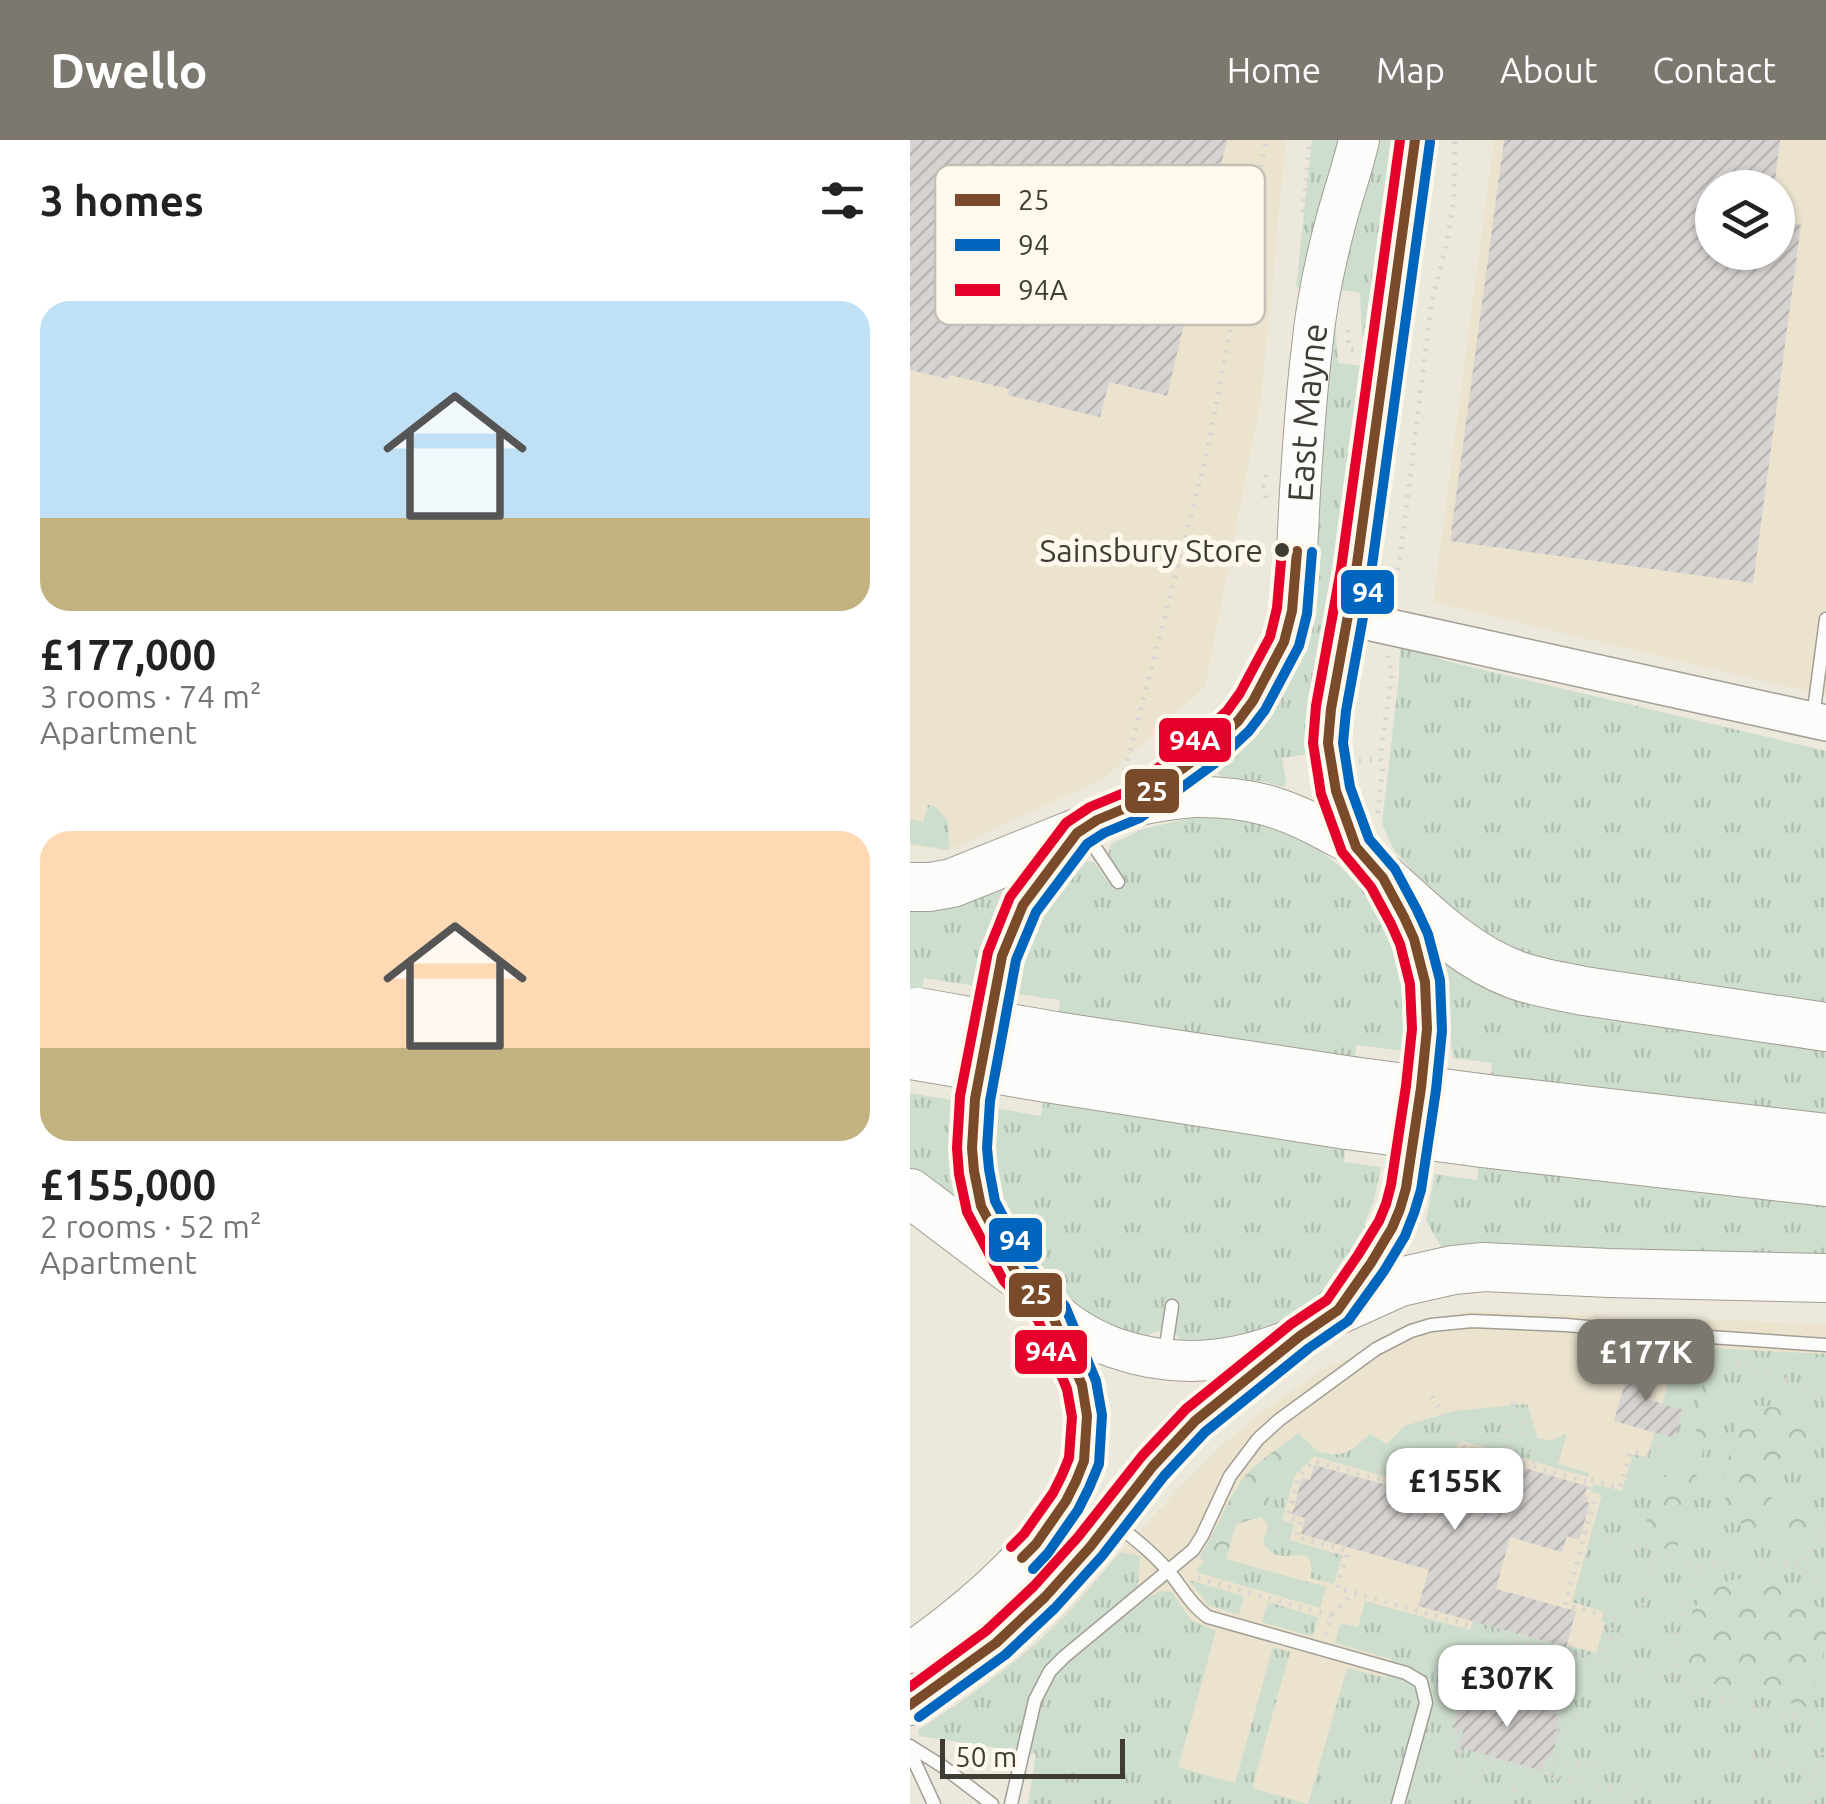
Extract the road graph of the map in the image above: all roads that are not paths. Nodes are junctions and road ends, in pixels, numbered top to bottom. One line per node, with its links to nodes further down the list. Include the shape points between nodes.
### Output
1 (1359, 140): 6 (main road, East Mayne, via 1314,324 1292,611 1284,642 1238,721 1205,752)
2 (1415, 140): 3 (main road, East Mayne)
3 (1349, 618): 5 (street, via 1387,635); 8 (main road, East Mayne, via 1332,709 1330,765 1336,791)
4 (1826, 619): 5 (lane)
5 (1819, 722)
6 (1131, 786): 7 (main road); 8 (main road, via 1239,798)
7 (1080, 831): 9 (lane); 10 (highway, via 952,883); 17 (main road, via 1038,882 1010,932 975,1099 972,1148 980,1206)
8 (1372, 849): 11 (highway, via 1456,940 1515,974); 21 (main road, East Mayne, via 1420,959 1427,1004 1421,1088 1396,1218 1371,1264)
9 (1118, 882)
10 (910, 887)
11 (1826, 1028)
12 (912, 1034): 13 (highway, bridge)
13 (1485, 1121): 14 (highway); 15 (highway)
14 (1826, 1138)
15 (1826, 1182)
16 (910, 1194): 17 (highway)
17 (1016, 1272): 20 (main road)
18 (1826, 1278): 21 (highway, via 1484,1266 1400,1282)
19 (1172, 1306): 23 (lane)
20 (1051, 1312): 23 (main road, via 1099,1342); 26 (main road, via 1085,1398 1087,1439 1076,1481 1036,1544)
21 (1319, 1323): 23 (main road, via 1266,1350 1223,1360); 24 (main road, East Mayne, via 1185,1430)
22 (1826, 1345): 25 (lane, via 1489,1322 1411,1331 1258,1439 1230,1476 1193,1550)
23 (1164, 1360)
24 (1112, 1521): 25 (lane); 27 (main road, East Mayne, via 1022,1620)
25 (1168, 1571): 31 (lane, via 1050,1671 1036,1700); 32 (lane, via 1208,1617 1416,1678 1426,1703)
26 (910, 1653)
27 (910, 1705)
28 (910, 1749): 29 (lane); 30 (lane)
29 (934, 1804)
30 (992, 1804)
31 (1010, 1804)
32 (1398, 1804)

